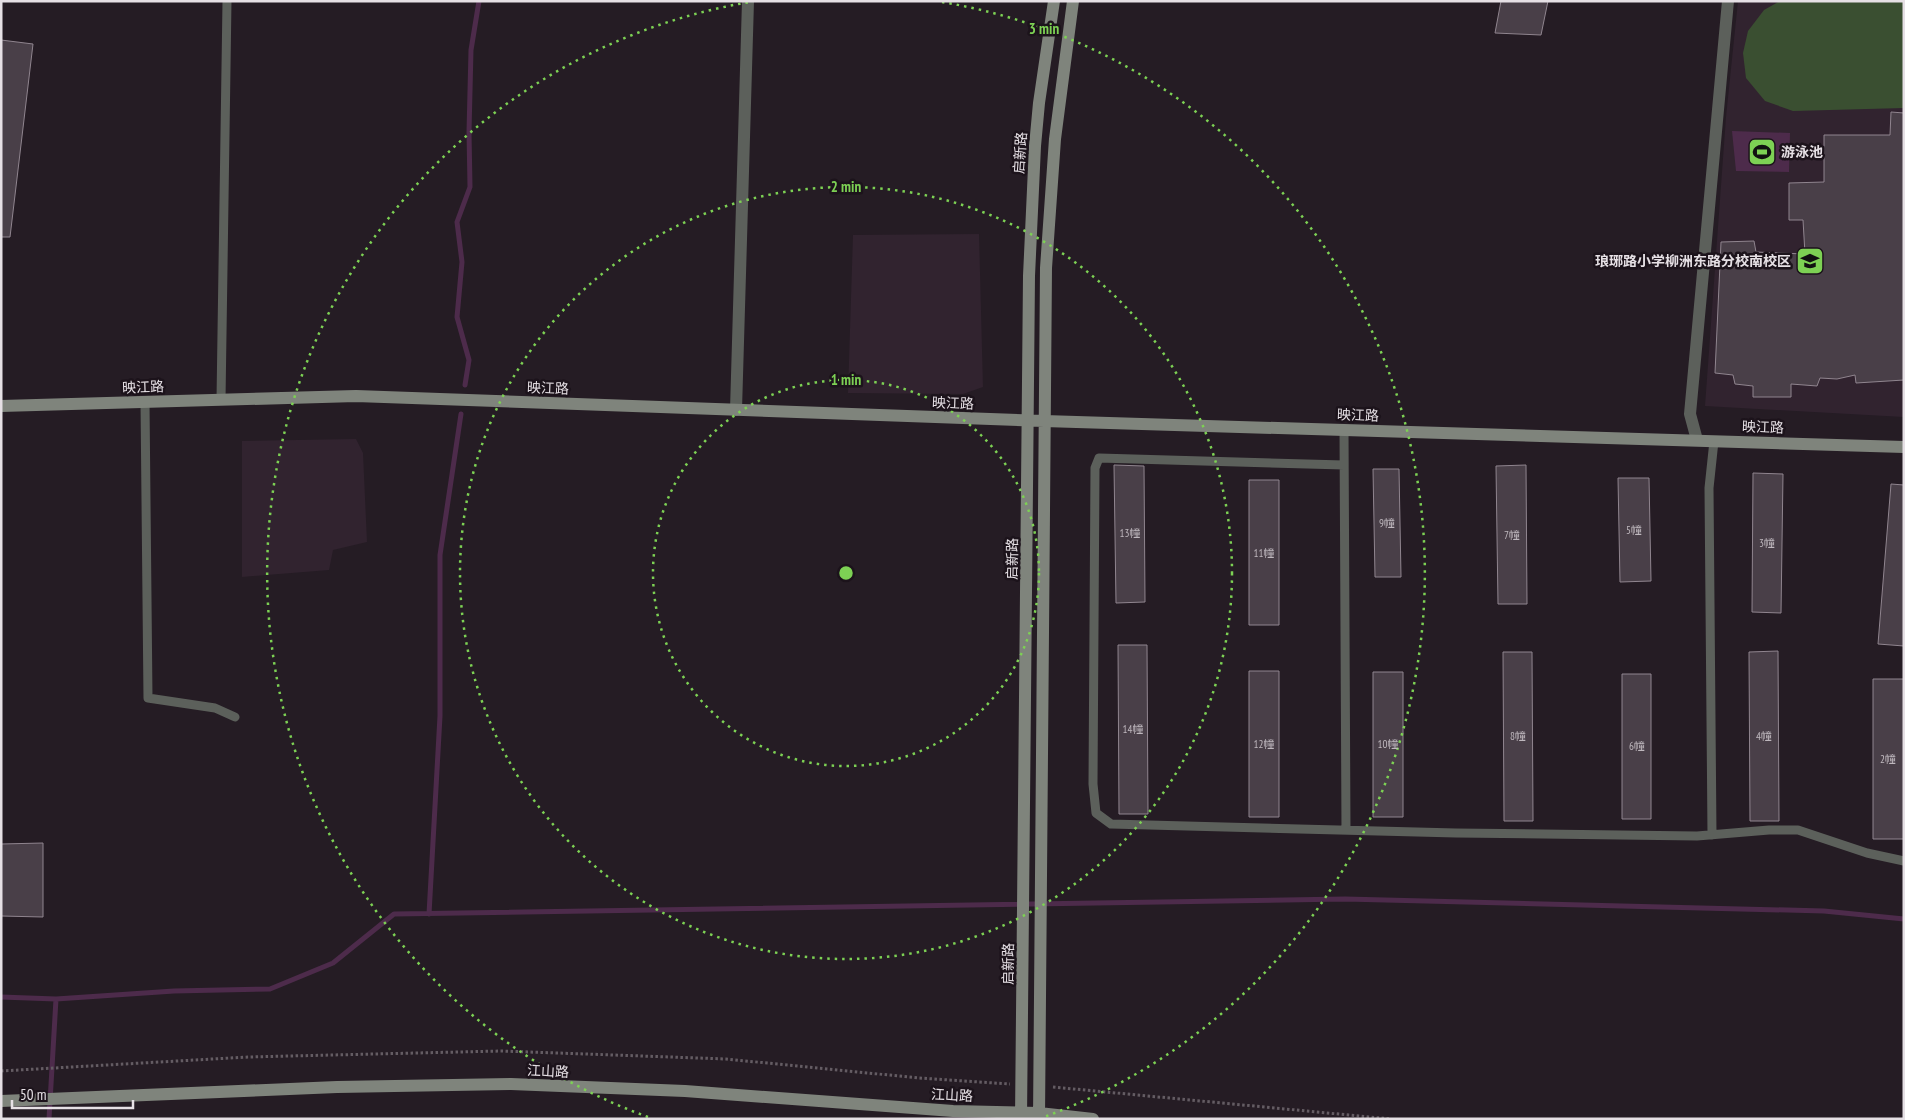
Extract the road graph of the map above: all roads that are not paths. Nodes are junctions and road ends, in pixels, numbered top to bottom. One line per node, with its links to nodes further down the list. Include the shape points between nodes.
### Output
1 (227, 1): 6 (lane)
2 (748, 1): 9 (street)
3 (1054, 1): 10 (street, 启新路, via 1035,146 1029,276)
4 (1073, 1): 11 (street, via 1050,196)
5 (1728, 1): 13 (street, via 1690,414)
6 (221, 400): 7 (street, 映江路); 9 (street, 映江路, via 356,396)
7 (145, 402): 8 (street, 映江路); 17 (lane, via 148,698 215,708)
8 (1, 406)
9 (736, 410): 10 (street, 映江路)
10 (1028, 420): 11 (street, 映江路); 22 (street, 启新路)
11 (1044, 421): 12 (street, 映江路); 23 (street)
12 (1344, 429): 13 (street, 映江路); 16 (lane)
13 (1697, 440): 14 (street, 映江路)
14 (1714, 441): 15 (street, 映江路); 19 (lane, via 1709,488)
15 (1904, 447)
16 (1344, 465): 18 (lane); 18 (lane, via 1099,458 1095,468 1092,784 1096,813 1111,824)
17 (234, 717)
18 (1346, 830): 19 (lane)
19 (1712, 835): 20 (lane, via 1798,830 1867,853)
20 (1904, 861)
21 (5, 1100): 22 (street, 江山路, via 337,1087 511,1084 685,1091)
22 (1022, 1116): 23 (street, 江山路)
23 (1039, 1116): 24 (street, 江山路)
24 (1093, 1119)

